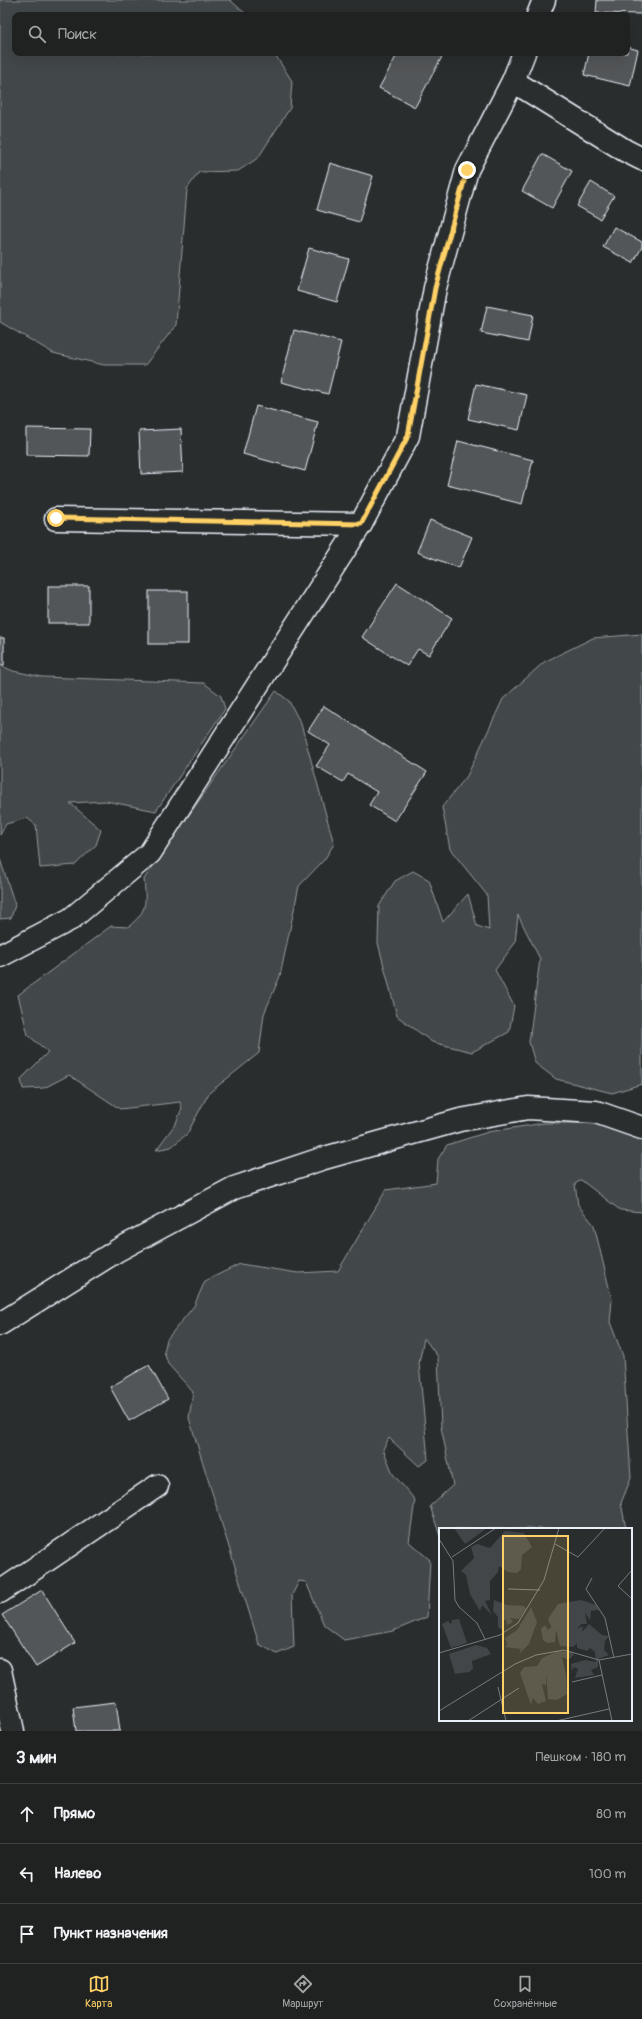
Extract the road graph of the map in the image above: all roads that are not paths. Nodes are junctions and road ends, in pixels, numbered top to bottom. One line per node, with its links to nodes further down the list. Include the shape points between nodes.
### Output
1 (544, 0): 2 (street)
2 (539, 12)
3 (523, 56): 4 (street)
4 (513, 82): 5 (street); 7 (street, via 467,170 435,288 408,436)
5 (642, 159)
6 (56, 518): 7 (street)
7 (361, 524): 8 (street, via 150,853 71,919)
8 (0, 956)
9 (642, 1128): 10 (street, via 596,1112 528,1108 460,1120 321,1159 234,1188 118,1250)
10 (0, 1324)
11 (157, 1486): 12 (street)
12 (0, 1592)
13 (0, 1670): 14 (street)
14 (13, 1731)

